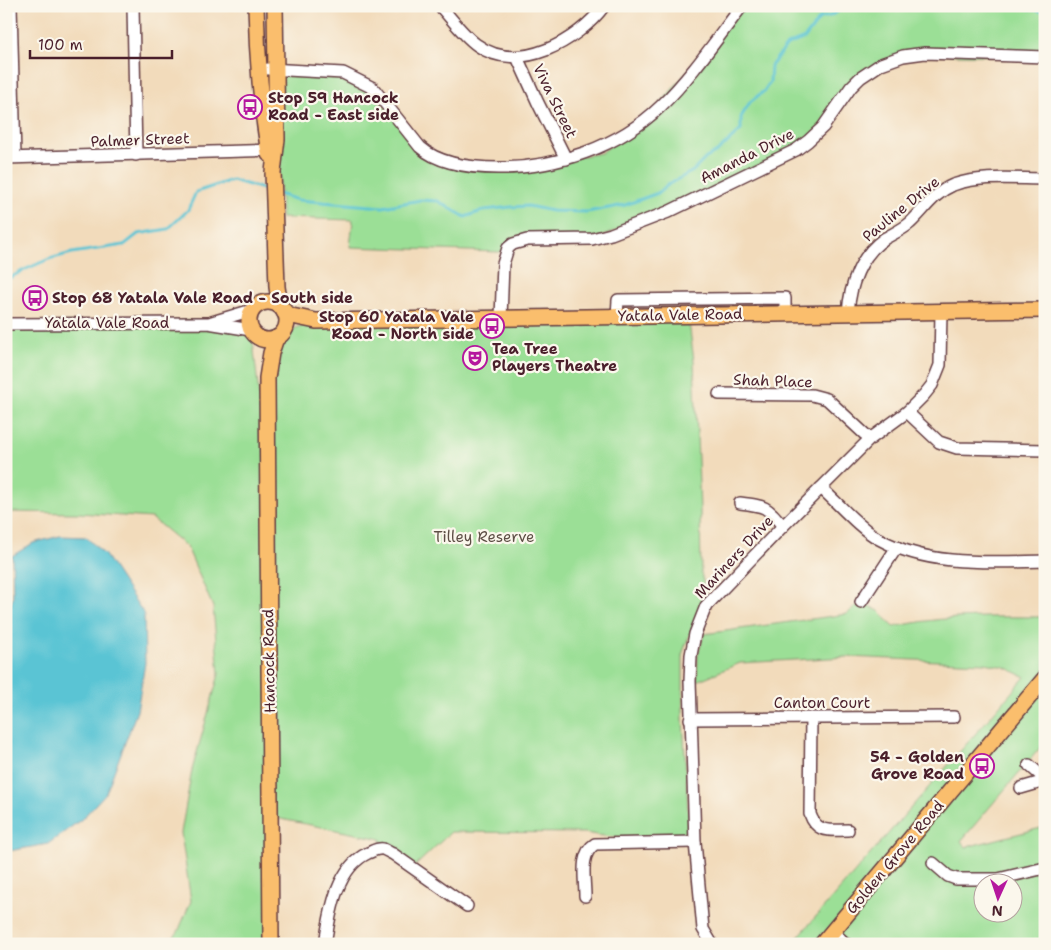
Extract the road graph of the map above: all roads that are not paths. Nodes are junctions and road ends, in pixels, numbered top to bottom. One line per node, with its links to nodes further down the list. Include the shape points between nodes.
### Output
1 (11, 6): 14 (street)
2 (133, 6): 13 (street)
3 (256, 6): 10 (main road)
4 (275, 6): 11 (main road)
5 (604, 6): 8 (street, via 599,14 567,40 542,52)
6 (742, 6): 15 (street, via 661,107 592,152)
7 (447, 9): 8 (street, via 477,45 494,54)
8 (518, 57): 15 (street, Viva Street)
9 (1045, 57): 23 (street, Amanda Drive, via 925,53 880,64 851,87 827,122 796,150 668,212 611,234 592,239 527,240 513,244 508,248 503,264)
10 (259, 69): 11 (street); 12 (main road)
11 (276, 69): 12 (main road); 15 (street, via 343,73 362,81 373,88 420,147 442,160 471,167 502,168)
12 (272, 150): 13 (street, Palmer Street); 17 (main road)
13 (136, 155): 14 (street, Palmer Street)
14 (11, 158)
15 (566, 159)
16 (1045, 179): 22 (street, Pauline Drive, via 981,180 942,191 866,258 853,281)
17 (275, 238): 18 (main road, via 269,285); 19 (main road, via 277,286)
18 (257, 307): 19 (main road, via 271,302); 25 (street, Yatala Vale Road); 27 (main road, via 249,318)
19 (282, 309): 24 (main road, Yatala Vale Road, via 292,316); 28 (main road, via 286,324)
20 (1045, 310): 21 (main road, Yatala Vale Road)
21 (941, 311): 22 (main road, Yatala Vale Road); 31 (street, Mariners Drive, via 937,376)
22 (848, 313): 23 (main road, Yatala Vale Road)
23 (501, 318): 24 (main road, Yatala Vale Road)
24 (316, 321): 28 (main road, Yatala Vale Road)
25 (208, 323): 26 (street, Yatala Vale Road); 27 (street, Yatala Vale Road)
26 (6, 324)
27 (254, 333): 28 (main road, via 265,340); 29 (main road, Hancock Road)
28 (279, 335): 29 (main road, Hancock Road, via 271,353)
29 (267, 378): 54 (main road, Hancock Road)
30 (719, 394): 32 (street, Shah Place, via 812,395 827,399)
31 (907, 412): 32 (street, Mariners Drive); 33 (street, via 939,442 957,448)
32 (870, 439): 34 (street, Mariners Drive)
33 (1045, 450)
34 (821, 488): 36 (street, Mariners Drive); 37 (street, via 878,539)
35 (740, 503): 36 (street, via 768,508)
36 (783, 526): 43 (street, Mariners Drive, via 706,606 691,655)
37 (897, 547): 38 (street, via 928,557 965,562); 39 (street)
38 (1045, 561)
39 (861, 602)
40 (1045, 678): 53 (main road, Golden Grove Road)
41 (954, 717): 42 (street, Canton Court)
42 (811, 718): 43 (street, Canton Court); 47 (street, via 810,814 820,829)
43 (690, 719): 48 (street, Mariners Drive)
44 (1029, 765): 45 (street)
45 (1045, 780): 46 (street)
46 (1021, 788)
47 (848, 830)
48 (695, 842): 51 (street, via 595,844 586,853); 56 (street, Mariners Drive, via 703,929)
49 (933, 863): 50 (street, via 956,879 998,880)
50 (1045, 868)
51 (585, 896)
52 (467, 906): 55 (street, via 393,854 376,850 357,861 342,881 332,906)
53 (833, 932): 57 (main road, Golden Grove Road); 58 (street)
54 (272, 944)
55 (325, 944)
56 (712, 944)
57 (822, 944)
58 (846, 944)

